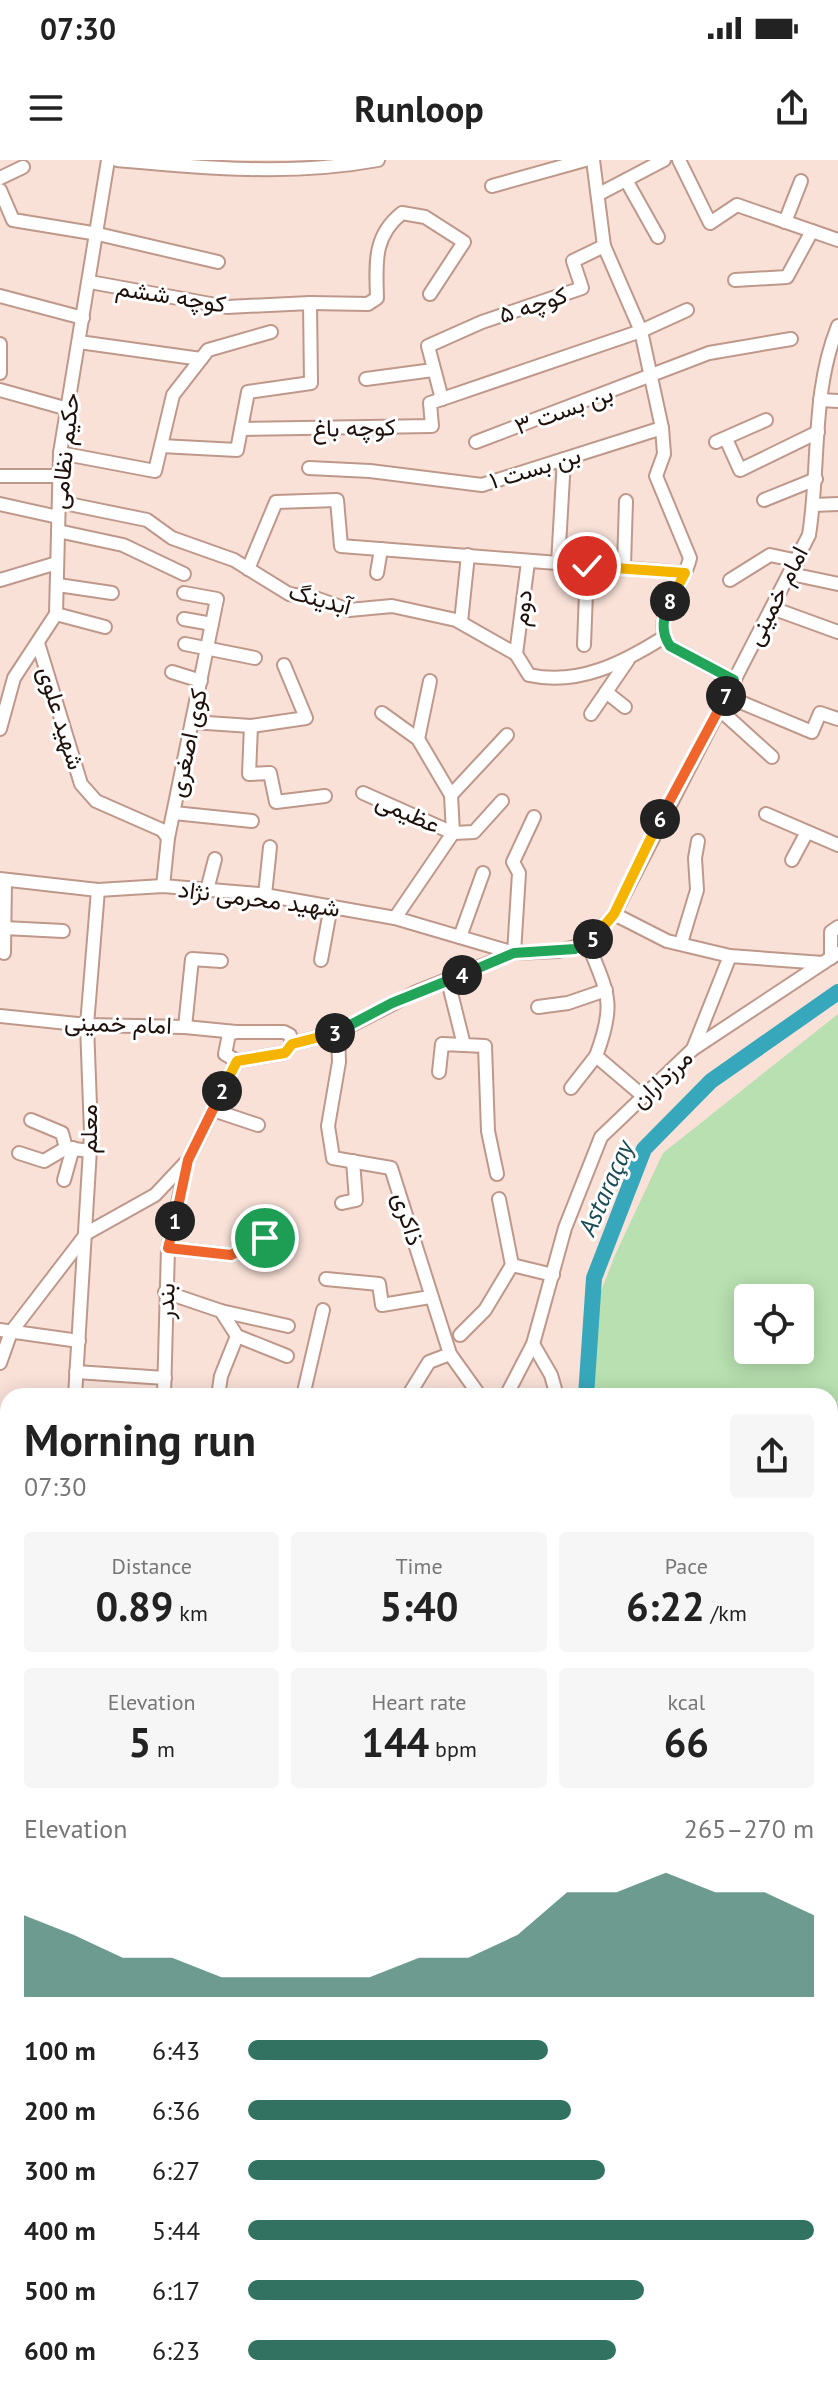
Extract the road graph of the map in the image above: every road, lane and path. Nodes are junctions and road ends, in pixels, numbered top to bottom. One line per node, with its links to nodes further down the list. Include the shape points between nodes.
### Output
1 (108, 160): 18 (street, حکیم نظامی)
2 (117, 160): 3 (street, via 230,171 329,169)
3 (378, 160)
4 (585, 160): 13 (street)
5 (593, 160): 15 (street)
6 (664, 160): 8 (street)
7 (679, 160): 16 (street, via 710,223 737,205)
8 (650, 164): 11 (street)
9 (23, 167): 10 (street)
10 (0, 178)
11 (626, 180): 15 (street); 19 (street)
12 (801, 181): 16 (street)
13 (492, 186)
14 (0, 190): 18 (street, via 13,220)
15 (599, 194): 21 (street)
16 (785, 222): 17 (street)
17 (812, 231): 20 (street); 23 (street, via 787,277)
18 (98, 234): 22 (street); 24 (street, حکیم نظامی)
19 (658, 237)
20 (838, 240)
21 (604, 246): 31 (street); 38 (street, کوچه ۵, via 573,260 582,288 482,322 427,348)
22 (218, 262)
23 (735, 280)
24 (90, 282): 27 (street, کوچه ششم, via 227,307); 29 (street, حکیم نظامی)
25 (430, 294): 27 (street, کوچه ششم, via 464,242 425,217 402,213 385,227 376,262 377,298 368,304)
26 (0, 296): 29 (street)
27 (310, 303): 49 (street, via 311,383 248,392)
28 (687, 310): 31 (street)
29 (83, 318): 34 (street, حکیم نظامی)
30 (838, 326): 36 (street, امام خمینی)
31 (641, 331): 40 (street); 43 (street)
32 (271, 332): 37 (street, via 208,350)
33 (791, 339): 40 (street, بن بست ۳, via 709,353)
34 (79, 342): 37 (street); 46 (street, حکیم نظامی)
35 (0, 344): 39 (street)
36 (833, 352): 44 (street, امام خمینی)
37 (201, 359): 52 (street, via 173,395)
38 (433, 370): 41 (street); 43 (street)
39 (0, 373)
40 (651, 378): 48 (street); 51 (street, بن بست ۳)
41 (366, 379)
42 (0, 390): 46 (street)
43 (442, 399): 49 (street, کوچه باغ, via 430,403 432,426)
44 (820, 400): 45 (street); 50 (street, امام خمینی)
45 (838, 401)
46 (68, 409): 53 (street, حکیم نظامی)
47 (766, 420): 50 (street, via 721,440 740,470)
48 (662, 428): 54 (street, بن بست ۱); 77 (street, via 664,454 656,476 686,544 690,558)
49 (241, 429): 52 (street, via 237,450)
50 (818, 432): 58 (street, امام خمینی)
51 (476, 442)
52 (161, 446): 53 (street, via 155,471)
53 (60, 453): 57 (street, حکیم نظامی)
54 (564, 459): 55 (street, بن بست ۱, via 482,485); 72 (street)
55 (309, 468)
56 (0, 476): 57 (street)
57 (59, 476): 61 (street, حکیم نظامی)
58 (816, 479): 59 (street); 64 (street, امام خمینی)
59 (764, 500)
60 (626, 501): 74 (street)
61 (59, 502): 65 (street, حکیم نظامی); 75 (street, آبدینگ, via 147,520 172,538)
62 (0, 504): 65 (street)
63 (838, 504): 64 (street)
64 (813, 505): 69 (street, امام خمینی)
65 (58, 517): 66 (street, حکیم نظامی)
66 (58, 531): 71 (street, حکیم نظامی); 78 (street, via 123,545)
67 (381, 549): 68 (street); 75 (street, via 341,546 337,500 276,502); 76 (street)
68 (468, 555): 70 (street); 89 (street)
69 (798, 561): 79 (street, امام خمینی); 81 (street, via 770,555)
70 (528, 562): 72 (street); 98 (street, دوم)
71 (57, 563): 80 (street); 83 (street, حکیم نظامی)
72 (558, 564): 73 (street)
73 (587, 566): 74 (street); 96 (street)
74 (624, 566): 77 (street)
75 (248, 569): 89 (street, آبدینگ, via 289,594 349,610 392,606)
76 (377, 573)
77 (685, 573): 93 (street, via 663,622)
78 (184, 574)
79 (791, 574): 82 (street); 86 (street, امام خمینی)
80 (0, 580)
81 (730, 580)
82 (838, 584)
83 (58, 585): 84 (street); 87 (street, حکیم نظامی)
84 (112, 593)
85 (184, 593): 90 (street, کوی اصغری, via 217,599)
86 (772, 608): 92 (street); 103 (street, امام خمینی)
87 (56, 614): 91 (street); 94 (street, حکیم نظامی)
88 (184, 619): 90 (street)
89 (461, 622): 98 (street, آبدینگ)
90 (212, 624): 97 (street, کوی اصغری)
91 (105, 627)
92 (838, 632)
93 (664, 637): 100 (street, آبدینگ); 103 (street, via 670,646)
94 (38, 643): 115 (street, حکیم نظامی, via 14,678); 129 (street, شهید علوی, via 81,784 96,801 162,830)
95 (185, 644): 97 (street)
96 (584, 645)
97 (207, 648): 99 (street); 104 (street, کوی اصغری)
98 (516, 654): 100 (street, آبدینگ, via 529,675 551,680 595,672)
99 (255, 658)
100 (630, 658): 106 (street)
101 (284, 665): 114 (street, via 306,718)
102 (172, 672): 104 (street)
103 (734, 680): 107 (street, امام خمینی)
104 (201, 681): 113 (street, کوی اصغری)
105 (430, 681): 117 (street)
106 (606, 692): 108 (street); 111 (street)
107 (726, 696): 109 (street, امام خمینی); 112 (street, via 812,732 820,713)
108 (625, 707)
109 (719, 709): 118 (street); 142 (street, امام خمینی)
110 (382, 713): 117 (street)
111 (591, 714)
112 (838, 719)
113 (192, 722): 114 (street); 123 (street, کوی اصغری)
114 (251, 726): 121 (street, via 249,774 270,773 276,802)
115 (0, 729)
116 (507, 735): 120 (street)
117 (418, 739): 120 (street)
118 (772, 757)
119 (363, 793): 128 (street, عظیمی)
120 (451, 795): 128 (street)
121 (325, 796)
122 (502, 801): 128 (street, via 474,832)
123 (174, 813): 126 (street); 129 (street, کوی اصغری)
124 (766, 814): 127 (street)
125 (534, 817): 151 (street, via 513,862 519,873)
126 (252, 821)
127 (807, 832): 131 (street); 134 (street)
128 (453, 833): 143 (street)
129 (168, 838): 137 (street, کوی اصغری)
130 (698, 841): 148 (street, via 697,890)
131 (838, 845)
132 (270, 847): 140 (street)
133 (215, 859): 139 (street)
134 (792, 860)
135 (483, 873): 147 (street)
136 (2, 880): 138 (street, شهید محرمی نژاد); 145 (street)
137 (163, 886): 138 (street, شهید محرمی نژاد); 139 (street, شهید محرمی نژاد)
138 (98, 890): 160 (street, معلم)
139 (207, 890): 140 (street, شهید محرمی نژاد)
140 (265, 895): 141 (street, شهید محرمی نژاد)
141 (331, 906): 143 (street, شهید محرمی نژاد); 154 (street)
142 (614, 914): 148 (street); 149 (street, امام خمینی)
143 (395, 918): 147 (street, شهید محرمی نژاد)
144 (838, 927): 153 (street, via 831,932)
145 (4, 928): 146 (street); 150 (street)
146 (63, 931)
147 (460, 937): 151 (street, شهید محرمی نژاد)
148 (681, 943): 152 (street)
149 (588, 944): 151 (street); 157 (street)
150 (4, 953)
151 (514, 953): 156 (street)
152 (730, 956): 153 (street); 166 (street)
153 (831, 958): 166 (street, مرزداران)
154 (321, 960)
155 (221, 961): 161 (street, via 192,959)
156 (448, 981): 163 (street); 165 (street)
157 (606, 990): 158 (street); 167 (street, via 609,1021)
158 (538, 1007)
159 (0, 1016): 160 (street, امام خمینی)
160 (87, 1025): 161 (street, امام خمینی); 176 (street, معلم)
161 (185, 1027): 162 (street, امام خمینی)
162 (236, 1032): 164 (street, امام خمینی, via 284,1032); 168 (street, via 229,1034 224,1046 225,1054)
163 (338, 1032): 164 (street); 179 (street, via 339,1062 328,1126 333,1158)
164 (292, 1044): 168 (street, via 285,1053)
165 (464, 1045): 169 (street, via 442,1044); 180 (street, via 485,1046 488,1131)
166 (693, 1049): 171 (street, مرزداران)
167 (596, 1056): 170 (street); 171 (street)
168 (237, 1061): 172 (street)
169 (439, 1072)
170 (571, 1088)
171 (643, 1096): 188 (street, مرزداران, via 601,1137 565,1228)
172 (213, 1110): 174 (street); 178 (street)
173 (31, 1120): 175 (street, via 62,1133)
174 (258, 1125)
175 (70, 1148): 176 (street); 177 (street, via 44,1161); 181 (street)
176 (90, 1151): 184 (street, معلم)
177 (19, 1153)
178 (188, 1160): 184 (street, via 155,1195); 186 (street, بندر)
179 (353, 1161): 183 (street, via 356,1200); 191 (street, ذاکری, via 391,1168)
180 (497, 1174)
181 (64, 1180)
182 (499, 1199): 187 (street)
183 (342, 1203)
184 (87, 1233): 195 (street); 198 (street, معلم)
185 (265, 1238): 186 (street, via 244,1235 231,1255)
186 (168, 1248): 190 (street, بندر)
187 (512, 1265): 188 (street); 196 (street, via 485,1310)
188 (553, 1275): 199 (street, مرزداران)
189 (326, 1279): 191 (street, via 379,1284 382,1305)
190 (165, 1292): 193 (street); 204 (street, بندر)
191 (430, 1297): 200 (street, ذاکری)
192 (323, 1310): 208 (street)
193 (221, 1311): 194 (street); 197 (street)
194 (288, 1326)
195 (6, 1331): 198 (street); 202 (street)
196 (460, 1335)
197 (237, 1336): 201 (street); 207 (street)
198 (79, 1341): 203 (street, معلم)
199 (533, 1344): 211 (street, مرزداران); 212 (street)
200 (450, 1354): 209 (street, via 429,1362); 210 (street, ذاکری)
201 (287, 1356)
202 (0, 1363)
203 (76, 1372): 204 (street); 205 (street, معلم)
204 (165, 1378): 206 (street, بندر)
205 (75, 1388)
206 (164, 1388)
207 (219, 1388)
208 (305, 1388)
209 (413, 1388)
210 (474, 1388)
211 (510, 1388)
212 (555, 1388)

